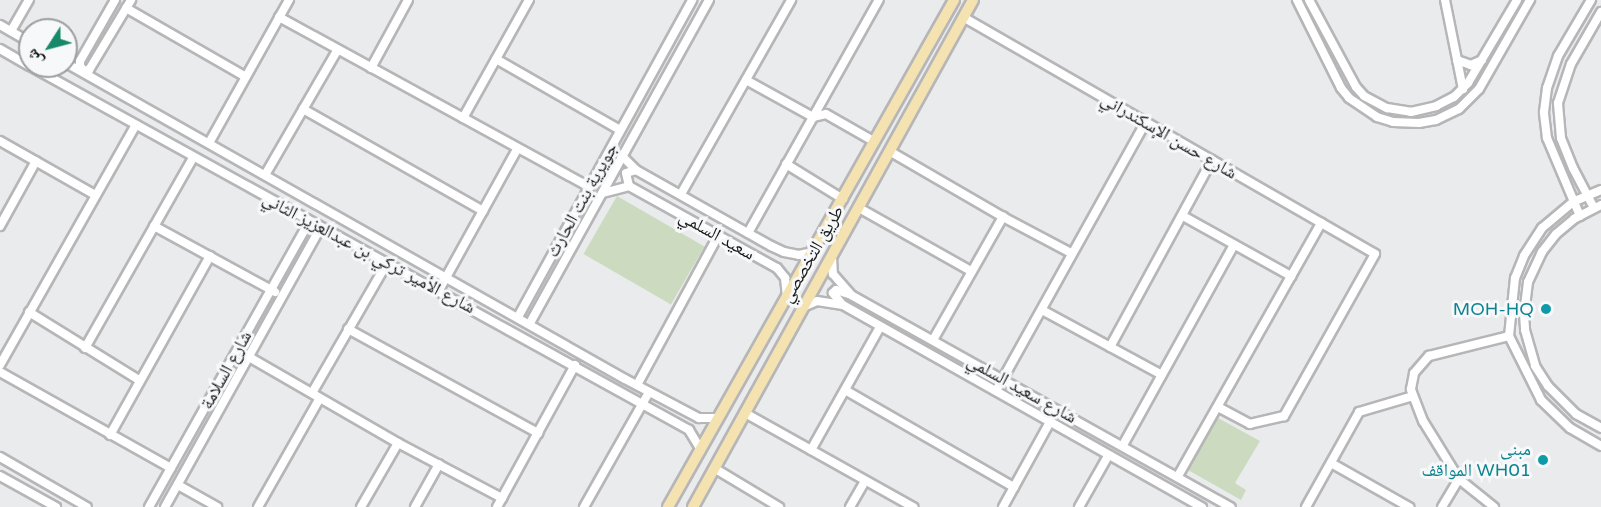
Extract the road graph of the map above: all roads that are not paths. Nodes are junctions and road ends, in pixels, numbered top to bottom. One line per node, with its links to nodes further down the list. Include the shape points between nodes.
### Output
1 (29, 0): 23 (street)
2 (115, 0): 18 (street, via 80,61 84,71 89,70)
3 (289, 0): 20 (street)
4 (408, 0): 31 (street)
5 (529, 0): 28 (street)
6 (692, 0): 33 (street, جويرية بنت الحارث)
7 (709, 0): 36 (street, جويرية بنت الحارث)
8 (791, 0): 37 (street)
9 (954, 0): 50 (main road, طريق التخصصي)
10 (973, 0): 21 (main road, طريق التخصصي)
11 (1297, 0): 46 (street, via 1349,98 1377,117)
12 (1309, 0): 42 (street, via 1347,75 1364,96 1387,108)
13 (1445, 0): 29 (street)
14 (1517, 0): 30 (street)
15 (1530, 0): 46 (street, via 1479,88 1459,109)
16 (1591, 0): 61 (street, via 1558,56 1547,87 1547,138)
17 (876, 1): 43 (street)
18 (128, 4): 35 (street)
19 (1601, 12): 59 (street, via 1571,64 1558,103 1562,138)
20 (279, 17): 26 (street); 35 (street)
21 (963, 17): 45 (street, شارع حسن الإسكندراني); 53 (main road, طريق التخصصي)
22 (0, 25): 23 (street)
23 (11, 31): 24 (street)
24 (18, 35)
25 (0, 49): 27 (street, شارع الأمير تركي بن عبدالعزيز الثاني)
26 (337, 51): 31 (street); 41 (street)
27 (18, 59)
28 (496, 59): 44 (street); 48 (street)
29 (1457, 60): 30 (street, via 1471,65); 39 (street)
30 (1482, 60): 39 (street)
31 (371, 68): 44 (street)
32 (78, 70): 51 (street, شارع الأمير تركي بن عبدالعزيز الثاني)
33 (653, 70): 36 (street, via 657,79); 38 (street, جويرية بنت الحارث)
34 (52, 78): 47 (street, شارع الأمير تركي بن عبدالعزيز الثاني)
35 (246, 78): 51 (street)
36 (666, 78): 40 (street, جويرية بنت الحارث)
37 (746, 80): 43 (street); 67 (street)
38 (646, 84): 40 (street, via 654,83); 48 (street, جويرية بنت الحارث)
39 (1463, 89): 42 (street, via 1436,106)
40 (658, 92): 54 (street, جويرية بنت الحارث)
41 (303, 109): 62 (street); 76 (street)
42 (1417, 111): 46 (street)
43 (813, 117): 50 (street, via 826,114); 58 (street)
44 (463, 118): 52 (street)
45 (1145, 123): 56 (street, شارع حسن الإسكندراني); 94 (street)
46 (1419, 123)
47 (136, 125): 55 (street, شارع الأمير تركي بن عبدالعزيز الثاني); 68 (street)
48 (620, 130): 64 (street, جويرية بنت الحارث)
49 (0, 141): 57 (street)
50 (875, 142): 70 (main road, طريق التخصصي)
51 (208, 143): 62 (street, شارع الأمير تركي بن عبدالعزيز الثاني)
52 (518, 149): 64 (street); 76 (street)
53 (891, 152): 74 (main road, طريق التخصصي); 79 (street)
54 (622, 156): 60 (street, سعيد السلمي); 66 (street, جويرية بنت الحارث)
55 (193, 158): 80 (street, شارع الأمير تركي بن عبدالعزيز الثاني); 83 (street)
56 (1212, 160): 77 (street); 81 (street, شارع حسن الإسكندراني)
57 (36, 161): 68 (street); 75 (street)
58 (786, 164): 70 (street); 85 (street)
59 (1573, 168): 61 (street); 69 (street)
60 (636, 170): 63 (street, via 626,173); 67 (street, سعيد السلمي)
61 (1560, 173): 71 (street)
62 (265, 175): 87 (street, شارع الأمير تركي بن عبدالعزيز الثاني)
63 (629, 186): 66 (street); 88 (street, سعيد السلمي)
64 (589, 187): 107 (street, جويرية بنت الحارث)
65 (1601, 190): 69 (street)
66 (603, 193): 110 (street, جويرية بنت الحارث)
67 (681, 194): 85 (street, سعيد السلمي)
68 (95, 195): 113 (street)
69 (1586, 195): 71 (street); 73 (street)
70 (843, 199): 93 (main road, طريق التخصصي)
71 (1573, 202): 78 (street); 119 (street, via 1542,228 1524,256 1515,279)
72 (0, 206): 75 (street)
73 (1597, 207): 78 (street)
74 (859, 208): 96 (main road, طريق التخصصي); 99 (street)
75 (9, 211): 82 (street)
76 (483, 211): 101 (street)
77 (1183, 216): 90 (street); 121 (street)
78 (1580, 216): 146 (street, via 1556,234 1534,267 1524,298 1525,330 1535,366 1548,386 1576,414)
79 (1003, 217): 94 (street); 99 (street)
80 (309, 222): 84 (street, شارع الأمير تركي بن عبدالعزيز الثاني); 86 (street, شارع السلامة)
81 (1321, 223): 100 (street); 141 (street, شارع حسن الإسكندراني, via 1375,254 1284,416 1250,423)
82 (0, 226)
83 (154, 226): 95 (street); 122 (street)
84 (320, 228): 89 (street); 91 (street, شارع الأمير تركي بن عبدالعزيز الثاني)
85 (748, 233): 92 (street, سعيد السلمي)
86 (302, 234): 89 (street, via 310,231); 102 (street, شارع السلامة)
87 (368, 234): 91 (street, via 359,240); 101 (street, شارع الأمير تركي بن عبدالعزيز الثاني)
88 (717, 236): 98 (street, سعيد السلمي); 133 (street)
89 (314, 238): 105 (street)
90 (1234, 245): 100 (street); 128 (street)
91 (362, 250): 97 (street, شارع الأمير تركي بن عبدالعزيز الثاني)
92 (784, 252): 93 (street, سعيد السلمي); 98 (street, via 786,262)
93 (812, 252): 106 (main road, طريق التخصصي)
94 (1071, 253): 112 (street)
95 (210, 256): 102 (street); 131 (street)
96 (832, 257): 104 (street, شارع سعيد السلمي, via 833,274); 109 (main road, طريق التخصصي)
97 (387, 262): 103 (street, شارع الأمير تركي بن عبدالعزيز الثاني); 118 (street)
98 (777, 268): 106 (street, via 785,278)
99 (971, 271): 120 (street)
100 (1291, 276): 141 (street)
101 (447, 277): 103 (street); 114 (street, شارع الأمير تركي بن عبدالعزيز الثاني)
102 (271, 290): 105 (street); 159 (street, شارع السلامة)
103 (439, 290): 125 (street, شارع الأمير تركي بن عبدالعزيز الثاني)
104 (851, 295): 108 (street, via 836,290 833,293); 111 (street, شارع سعيد السلمي)
105 (282, 296): 123 (street)
106 (787, 297): 144 (main road, طريق التخصصي)
107 (524, 305): 110 (street, via 529,313); 114 (street, جويرية بنت الحارث)
108 (843, 305): 109 (street, شارع سعيد السلمي, via 817,301); 115 (street, شارع سعيد السلمي)
109 (803, 307): 142 (main road, طريق التخصصي)
110 (537, 310): 116 (street, جويرية بنت الحارث)
111 (878, 310): 115 (street); 120 (street, شارع سعيد السلمي)
112 (1042, 310): 121 (street); 129 (street)
113 (29, 312): 122 (street); 124 (street)
114 (518, 317): 116 (street, شارع الأمير تركي بن عبدالعزيز الثاني)
115 (872, 321): 117 (street, شارع سعيد السلمي)
116 (530, 324): 126 (street, شارع الأمير تركي بن عبدالعزيز الثاني)
117 (880, 327): 134 (street); 136 (street, شارع سعيد السلمي)
118 (348, 329): 138 (street); 148 (street)
119 (1509, 336): 139 (street, via 1429,356 1414,373); 152 (street, via 1541,400 1570,428)
120 (933, 340): 129 (street, شارع سعيد السلمي)
121 (1110, 347): 128 (street)
122 (85, 348): 131 (street)
123 (249, 357): 138 (street); 165 (street)
124 (0, 365)
125 (575, 365): 132 (street, شارع الأمير تركي بن عبدالعزيز الثاني); 148 (street)
126 (610, 370): 130 (street, شارع الأمير تركي بن عبدالعزيز الثاني); 132 (street, via 614,380)
127 (0, 372): 149 (street)
128 (1162, 375): 151 (street)
129 (1003, 378): 136 (street); 151 (street, شارع سعيد السلمي)
130 (625, 379): 133 (street, شارع الأمير تركي بن عبدالعزيز الثاني); 135 (street, via 616,382)
131 (139, 380): 149 (street)
132 (604, 381): 135 (street, شارع الأمير تركي بن عبدالعزيز الثاني)
133 (636, 385): 137 (street, شارع الأمير تركي بن عبدالعزيز الثاني)
134 (845, 390): 154 (street); 166 (street)
135 (620, 391): 140 (street, شارع الأمير تركي بن عبدالعزيز الثاني)
136 (996, 391): 145 (street, شارع سعيد السلمي)
137 (649, 392): 140 (street); 143 (street, شارع الأمير تركي بن عبدالعزيز الثاني)
138 (316, 396): 150 (street); 173 (street)
139 (1413, 396): 157 (street, via 1359,412); 163 (street, via 1439,450)
140 (642, 404): 147 (street, شارع الأمير تركي بن عبدالعزيز الثاني); 177 (street)
141 (1218, 407): 162 (street)
142 (745, 413): 154 (street); 160 (main road, طريق التخصصي)
143 (699, 418): 144 (street, شارع الأمير تركي بن عبدالعزيز الثاني); 147 (street)
144 (718, 418): 153 (main road, طريق التخصصي)
145 (1050, 422): 155 (street, شارع سعيد السلمي); 166 (street)
146 (1601, 428)
147 (689, 430): 153 (street, شارع الأمير تركي بن عبدالعزيز الثاني)
148 (538, 433): 167 (street)
149 (110, 435): 159 (street)
150 (398, 443): 158 (street); 174 (street)
151 (1123, 445): 162 (street, شارع سعيد السلمي)
152 (1601, 446)
153 (700, 448): 178 (main road, طريق التخصصي)
154 (811, 450): 164 (street)
155 (1108, 456): 184 (street); 185 (street, شارع سعيد السلمي)
156 (0, 457): 169 (street)
157 (1331, 463): 187 (street); 188 (street)
158 (439, 464): 167 (street); 175 (street)
159 (171, 468): 170 (street, شارع السلامة)
160 (714, 468): 179 (main road, طريق التخصصي); 180 (street)
161 (0, 476): 168 (street)
162 (1178, 476): 186 (street, شارع سعيد السلمي)
163 (1459, 478): 189 (street); 190 (street)
164 (865, 481): 181 (street); 182 (street)
165 (178, 485): 171 (street); 172 (street)
166 (1014, 487): 183 (street)
167 (502, 498): 176 (street)
168 (57, 507)
169 (87, 507)
170 (149, 507)
171 (165, 507)
172 (217, 507)
173 (258, 507)
174 (361, 507)
175 (415, 507)
176 (497, 507)
177 (584, 507)
178 (669, 507)
179 (693, 507)
180 (779, 507)
181 (850, 507)
182 (913, 507)
183 (1003, 507)
184 (1079, 507)
185 (1202, 507)
186 (1231, 507)
187 (1306, 507)
188 (1409, 507)
189 (1442, 507)
190 (1494, 507)

